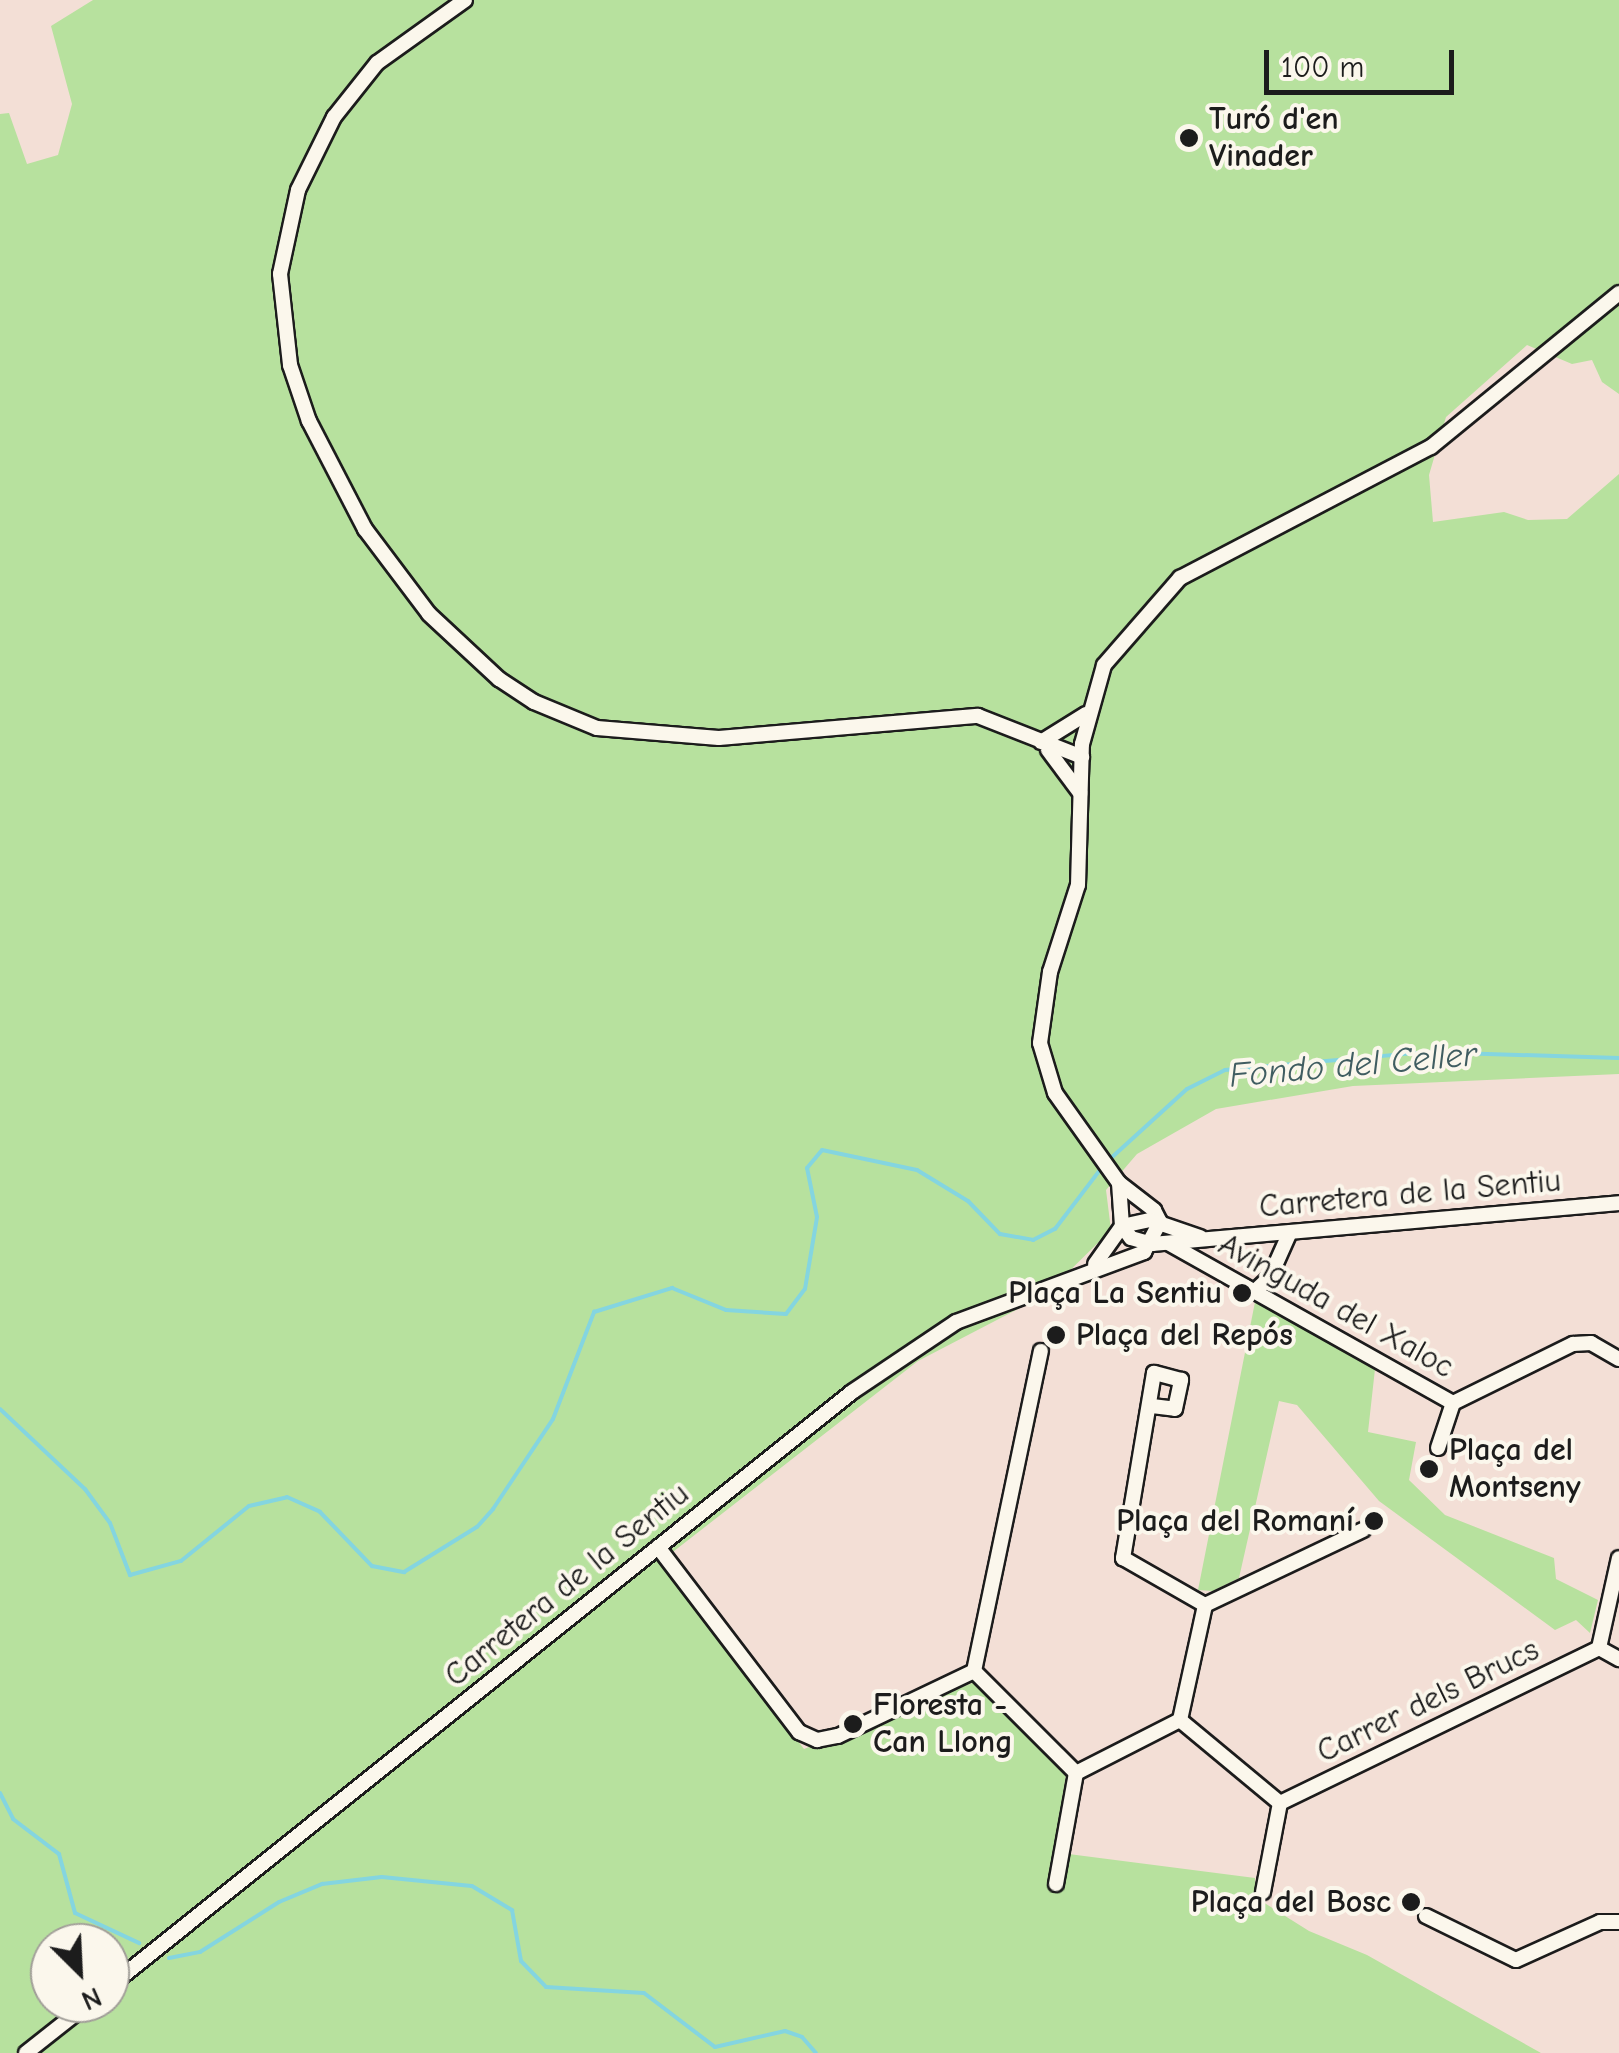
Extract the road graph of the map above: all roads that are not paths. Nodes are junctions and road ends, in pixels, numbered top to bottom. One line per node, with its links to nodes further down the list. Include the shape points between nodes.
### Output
1 (465, 0): 4 (street, via 376,63 334,117 298,190 280,274 298,394 384,559 429,614 499,679 597,728 719,738 978,716)
2 (1619, 293): 3 (street, via 1432,447 1180,578 1120,641)
3 (1086, 714): 4 (street); 5 (street)
4 (1041, 742): 5 (street); 6 (street)
5 (1082, 750): 6 (street)
6 (1081, 795): 7 (street, via 1078,886 1050,972 1040,1043 1055,1092)
7 (1116, 1178): 9 (street); 10 (street)
8 (1619, 1204): 11 (street, Carretera de la Sentiu)
9 (1160, 1222): 10 (street); 12 (street, Avinguda del Xaloc); 14 (street)
10 (1122, 1226): 14 (street); 16 (street, via 1108,1252)
11 (1290, 1232): 12 (street, Carretera de la Sentiu); 17 (street)
12 (1206, 1239): 13 (street, Avinguda del Xaloc)
13 (1168, 1242): 14 (street, Avinguda del Xaloc); 15 (street, Avinguda del Xaloc)
14 (1150, 1247): 15 (street, Avinguda del Xaloc); 16 (street, Carretera de la Sentiu)
15 (1189, 1255): 18 (street, Avinguda del Xaloc)
16 (1086, 1270): 26 (street, Carretera de la Sentiu, via 956,1322 852,1392)
17 (1270, 1277): 18 (street); 19 (street)
18 (1255, 1290): 19 (street, Avinguda del Xaloc)
19 (1281, 1305): 22 (street, Avinguda del Xaloc)
20 (1041, 1350): 31 (street)
21 (1619, 1358): 22 (street, Avinguda del Xaloc, via 1591,1344 1573,1344)
22 (1453, 1403): 24 (street)
23 (1152, 1406): 28 (street, via 1123,1558 1134,1570)
24 (1438, 1448)
25 (1363, 1530): 28 (street)
26 (658, 1548): 31 (street, via 799,1732 816,1740 838,1736); 39 (street, Carretera de la Sentiu)
27 (1619, 1558): 29 (street)
28 (1206, 1604): 32 (street)
29 (1599, 1648): 30 (street); 34 (street, Carrer dels Brucs)
30 (1619, 1659)
31 (974, 1671): 33 (street)
32 (1180, 1720): 33 (street); 34 (street)
33 (1076, 1773): 35 (street)
34 (1280, 1803): 36 (street)
35 (1056, 1884)
36 (1263, 1892)
37 (1426, 1916): 38 (street, via 1516,1960 1600,1922)
38 (1619, 1922)
39 (130, 1970)
40 (64, 2023): 41 (street)
41 (26, 2053)

